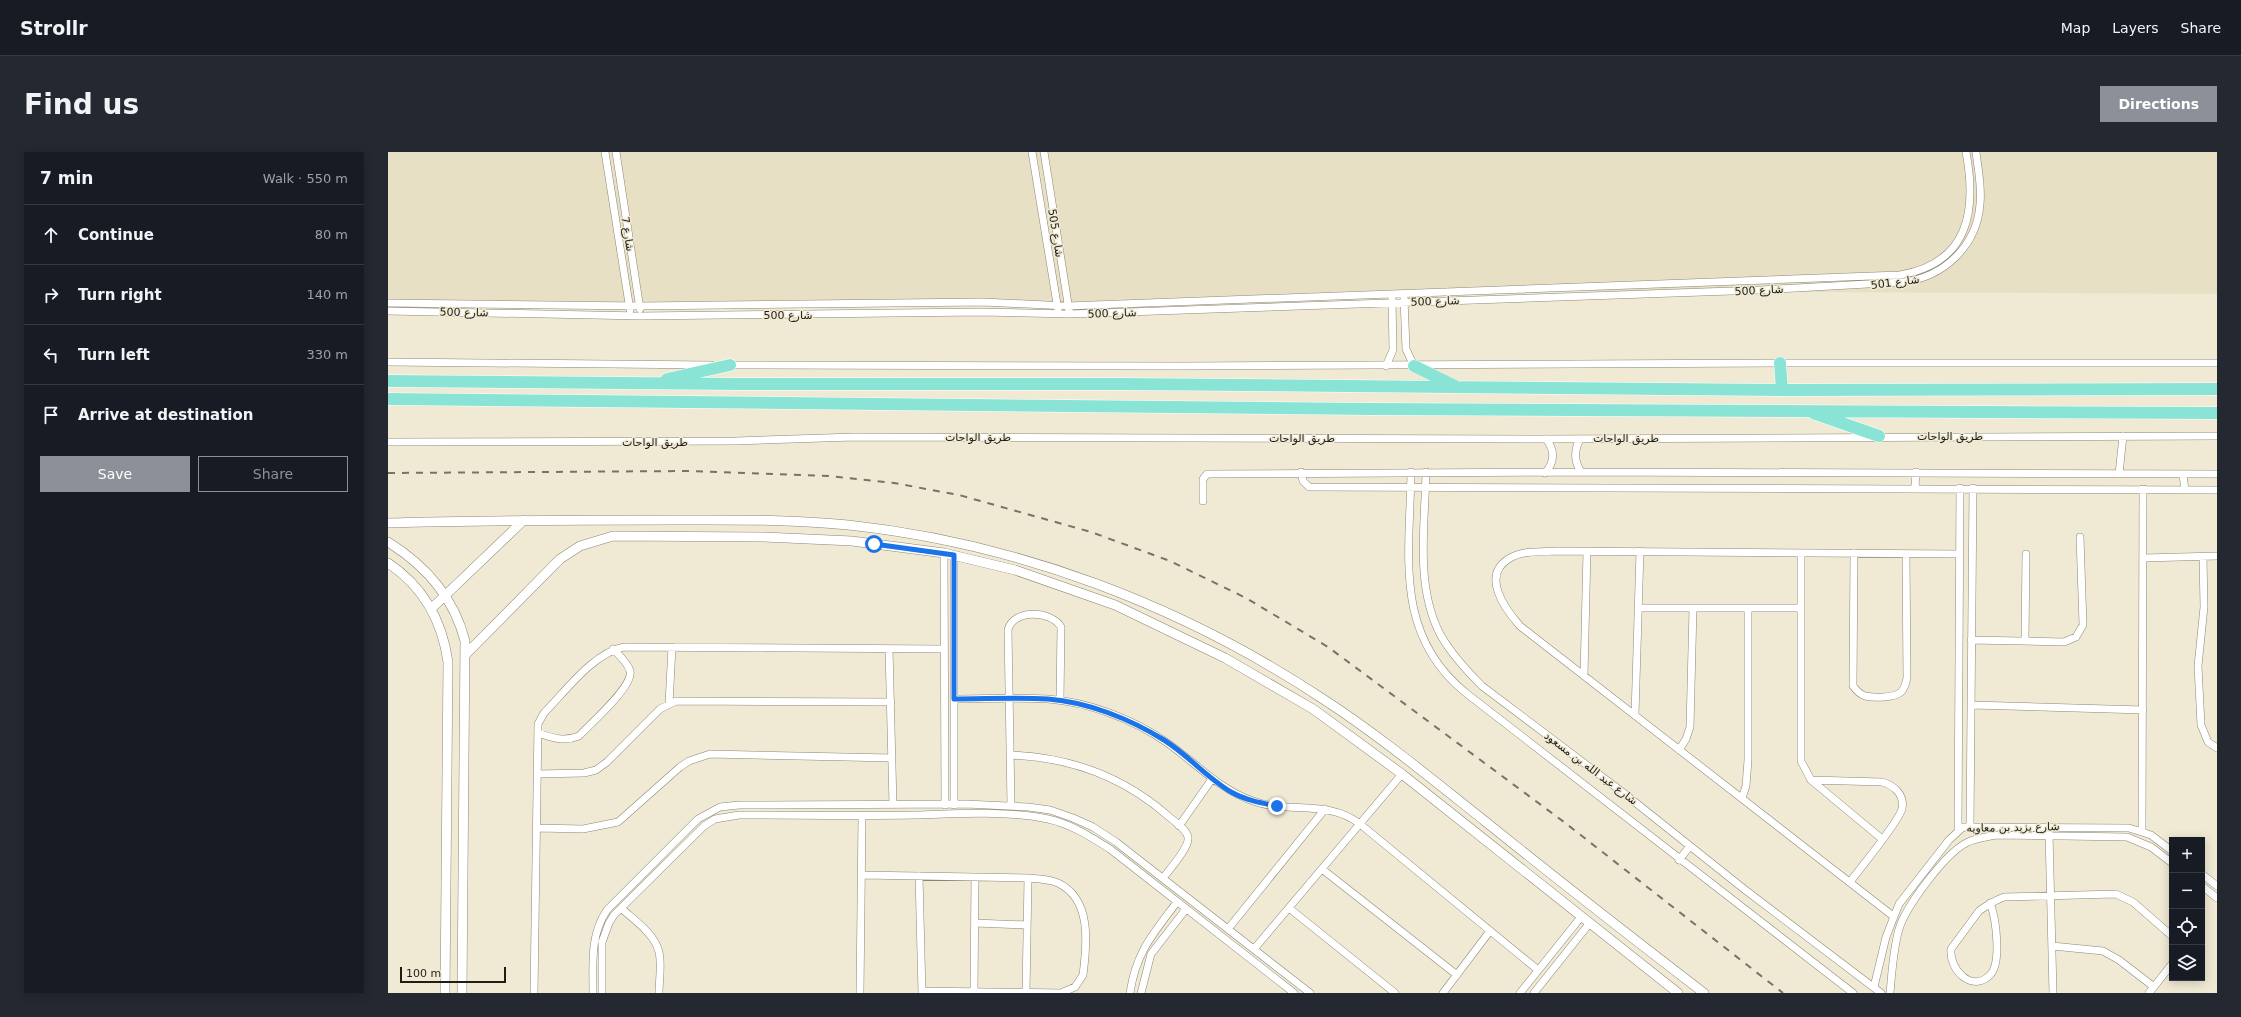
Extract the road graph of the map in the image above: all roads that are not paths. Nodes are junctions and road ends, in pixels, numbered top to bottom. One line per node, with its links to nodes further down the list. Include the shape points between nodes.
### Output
1 (605, 152): 25 (street, شارع 7)
2 (616, 152): 26 (street, شارع 7)
3 (1032, 152): 27 (street, شارع 505)
4 (1044, 152): 28 (street, شارع 505)
5 (1966, 152): 7 (street, شارع 501, via 1971,193 1966,226 1947,254)
6 (1976, 152): 9 (street, شارع 501, via 1981,192 1974,230 1961,252 1952,261)
7 (1918, 272): 8 (street, شارع 501); 9 (street)
8 (1835, 277): 10 (street, شارع 500); 11 (street)
9 (1920, 280): 11 (street, شارع 501)
10 (1693, 283): 12 (street, شارع 500); 15 (street)
11 (1835, 286): 15 (street, شارع 500)
12 (1556, 287): 13 (street, شارع 500); 18 (street)
13 (1502, 289): 14 (street, شارع 500); 19 (street)
14 (1404, 292): 16 (street, شارع 500); 20 (street)
15 (1693, 292): 18 (street, شارع 500)
16 (1392, 293): 17 (street, شارع 500); 22 (street)
17 (1333, 296): 28 (street, شارع 500); 29 (street)
18 (1557, 297): 19 (street, شارع 500)
19 (1503, 299): 20 (street, شارع 500)
20 (1404, 302): 22 (street, شارع 500); 42 (street, via 1406,348)
21 (391, 303): 23 (street, شارع 500); 30 (street)
22 (1392, 303): 29 (street, شارع 500); 41 (street, via 1393,350)
23 (466, 304): 24 (street, شارع 500); 31 (street)
24 (568, 304): 25 (street, شارع 500); 32 (street)
25 (630, 306): 26 (street, شارع 500); 35 (street, شارع 7)
26 (640, 306): 27 (street, شارع 500, via 983,302); 36 (street, شارع 7)
27 (1057, 306): 28 (street, شارع 500); 33 (street, شارع 505)
28 (1067, 306): 34 (street, شارع 505)
29 (1333, 306): 34 (street, شارع 500)
30 (391, 311): 31 (street, شارع 500)
31 (467, 312): 32 (street, شارع 500)
32 (568, 314): 35 (street, شارع 500)
33 (1058, 314): 34 (street, شارع 500); 36 (street, شارع 500, via 981,312)
34 (1070, 314)
35 (631, 315): 36 (street, شارع 500)
36 (641, 316)
37 (388, 362): 40 (street)
38 (1780, 363): 39 (street); 42 (street); 47 (highway)
39 (2217, 363)
40 (730, 365): 41 (street); 44 (highway)
41 (1386, 366): 42 (street)
42 (1414, 366): 45 (highway)
43 (388, 381): 44 (highway)
44 (646, 384): 45 (highway)
45 (1458, 387): 47 (highway)
46 (2217, 389): 47 (highway)
47 (1782, 390)
48 (388, 399): 49 (highway, via 1371,409)
49 (1805, 410): 50 (highway); 51 (highway)
50 (2217, 413)
51 (1879, 436): 52 (street, طريق الواحات); 54 (street, طريق الواحات)
52 (2123, 436): 53 (street, طريق الواحات); 63 (street)
53 (2217, 436)
54 (1580, 438): 55 (street, طريق الواحات); 60 (street, via 1576,453)
55 (1546, 439): 56 (street, طريق الواحات, via 854,437 736,442); 62 (street, via 1553,456)
56 (388, 442)
57 (1301, 472): 58 (street); 66 (street, via 1303,481 1309,486); 74 (street, via 1207,474 1203,479)
58 (1411, 472): 59 (street); 66 (street, شارع عبد الله بن مسعود)
59 (1426, 472): 62 (street); 67 (street, شارع عبد الله بن مسعود)
60 (1581, 472): 61 (street); 62 (street)
61 (1916, 472): 63 (street); 68 (street)
62 (1545, 473)
63 (2119, 474): 65 (street)
64 (2217, 474): 65 (street)
65 (2183, 475): 72 (street)
66 (1411, 486): 67 (street); 152 (street, شارع عبد الله بن مسعود, via 1408,578 1411,599 1424,639 1434,657 1462,689 1612,804)
67 (1426, 486): 68 (street); 148 (street, شارع عبد الله بن مسعود, via 1426,592 1440,634 1452,653 1482,686)
68 (1915, 488): 69 (street)
69 (1960, 488): 70 (street); 87 (street)
70 (1973, 488): 71 (street); 99 (street)
71 (2143, 489): 72 (street); 91 (street)
72 (2185, 490): 73 (street)
73 (2217, 490)
74 (1203, 501)
75 (524, 520): 76 (street); 77 (street); 93 (street)
76 (627, 520): 78 (street); 115 (street, via 788,521 846,525 944,540 1017,557 1093,582 1185,621 1255,658 1322,698)
77 (388, 523)
78 (627, 536): 85 (street, via 764,537 852,541); 105 (street, via 600,538 560,559)
79 (2080, 537): 100 (street, via 2083,620 2079,633 2073,639 2064,642)
80 (388, 542): 93 (street, via 406,553 425,570)
81 (1587, 551): 82 (street); 106 (street); 106 (street, via 1523,553 1502,564 1497,573 1496,583 1502,603 1520,626)
82 (1640, 551): 83 (street); 95 (street)
83 (1801, 553): 84 (street); 98 (street)
84 (1854, 553): 86 (street); 86 (street, via 1853,686 1865,696 1893,696 1906,686)
85 (949, 554): 104 (street); 107 (street); 117 (street, via 1015,570 1115,605 1247,671 1313,709)
86 (1906, 554): 87 (street)
87 (1960, 554): 144 (street)
88 (2026, 554): 100 (street)
89 (2217, 556): 90 (street)
90 (2203, 557): 91 (street); 120 (street, via 2204,608 2198,666 2201,725 2208,742)
91 (2143, 558): 113 (street)
92 (388, 563): 94 (street, via 411,581)
93 (445, 595): 94 (street); 105 (street, via 461,625)
94 (432, 608): 118 (street, via 443,636 448,662)
95 (1638, 608): 96 (street); 114 (street)
96 (1693, 608): 97 (street); 121 (street, via 1690,727)
97 (1748, 608): 98 (street); 128 (street, via 1748,760 1746,786)
98 (1801, 608): 127 (street, via 1800,751 1801,761)
99 (1971, 640): 100 (street); 112 (street)
100 (2025, 641)
101 (672, 647): 102 (street); 103 (street); 111 (street)
102 (613, 649): 116 (street, via 599,657 544,713 538,724); 116 (street, via 630,671 625,688 579,736 558,739)
103 (889, 649): 104 (street); 110 (street)
104 (944, 650): 131 (street)
105 (466, 654): 119 (street)
106 (1584, 675): 114 (street)
107 (954, 699): 108 (street); 132 (street)
108 (1009, 699): 109 (street); 109 (street, via 1008,630 1016,617 1026,614 1050,617 1061,627); 122 (street)
109 (1060, 700): 126 (street, via 1104,712 1138,726 1165,741)
110 (891, 702): 111 (street, via 683,700); 123 (street)
111 (670, 704): 124 (street, via 660,709 596,770 584,773)
112 (1971, 705): 113 (street); 141 (street)
113 (2142, 710): 145 (street)
114 (1635, 715): 121 (street)
115 (1366, 730): 117 (street); 209 (street)
116 (538, 733): 124 (street)
117 (1357, 741): 125 (street)
118 (448, 745): 119 (street); 192 (street)
119 (464, 745): 193 (street)
120 (2217, 748)
121 (1679, 750): 128 (street)
122 (1010, 755): 134 (street); 140 (street, via 1051,758 1090,769 1138,792)
123 (892, 758): 130 (street); 143 (street, via 710,754 680,767 618,822 583,829)
124 (537, 774): 143 (street)
125 (1402, 774): 139 (street); 174 (street)
126 (1212, 779): 135 (street, via 1254,802); 140 (street)
127 (1811, 780): 147 (street); 147 (street, via 1875,782 1890,785 1898,791 1902,808)
128 (1742, 798): 163 (street)
129 (800, 805): 130 (street); 137 (street); 149 (street, via 739,805 720,808 698,819)
130 (893, 805): 131 (street)
131 (945, 805): 132 (street)
132 (954, 805): 133 (street)
133 (979, 805): 134 (street); 136 (street)
134 (1011, 806): 161 (street, via 1050,810 1093,827)
135 (1325, 809): 139 (street, via 1344,814); 178 (street)
136 (979, 814): 138 (street); 168 (street, via 1027,816 1070,826 1110,850)
137 (800, 815): 138 (street); 151 (street, via 740,815 716,819 704,826)
138 (862, 816): 156 (street)
139 (1360, 824): 154 (street); 179 (street)
140 (1179, 826): 161 (street, via 1186,832 1188,842)
141 (1970, 826): 142 (street, شارع يزيد بن معاويه); 144 (street, شارع يزيد بن معاويه)
142 (2049, 826): 145 (street, شارع يزيد بن معاويه, via 2129,828); 146 (street)
143 (536, 828): 194 (street)
144 (1958, 829): 155 (street, شارع يزيد بن معاويه)
145 (2142, 831): 150 (street, شارع يزيد بن معاويه)
146 (2049, 836): 153 (street, شارع يزيد بن معاويه, via 2127,837 2151,847); 162 (street, شارع يزيد بن معاويه, via 1981,837 1954,851); 166 (street)
147 (1882, 839): 163 (street)
148 (1690, 846): 152 (street); 188 (street, شارع عبد الله بن مسعود)
149 (668, 849): 151 (street); 185 (street, via 601,919 594,941)
150 (2169, 849)
151 (674, 856): 170 (street)
152 (1679, 860): 210 (street, شارع عبد الله بن مسعود)
153 (2169, 861)
154 (1322, 869): 171 (street); 187 (street)
155 (1923, 872): 162 (street); 173 (street, شارع يزيد بن معاويه)
156 (861, 875): 157 (street); 198 (street)
157 (919, 876): 159 (street); 191 (street)
158 (2205, 876): 164 (street)
159 (975, 877): 160 (street); 175 (street)
160 (1028, 878): 176 (street); 199 (street, via 1058,883 1077,898 1085,921 1085,940 1083,975 1075,987 1061,993)
161 (1163, 878): 178 (street)
162 (1932, 878): 212 (street, شارع يزيد بن معاويه, via 1909,908 1899,930)
163 (1850, 882): 173 (street)
164 (2217, 886)
165 (2205, 888): 167 (street)
166 (2051, 895): 169 (street, via 2004,898); 180 (street, via 2106,893 2125,897 2137,904); 181 (street)
167 (2217, 898)
168 (1177, 902): 172 (street); 200 (street, via 1142,949 1134,969)
169 (1990, 903): 169 (street, via 1975,916 1951,949 1950,956 1955,970 1968,980 1980,981 1994,970 1996,924)
170 (621, 908): 186 (street, via 605,932); 197 (street, via 651,937 657,947 660,957)
171 (1289, 908): 182 (street); 204 (street)
172 (1186, 909): 201 (street, via 1151,954); 202 (street)
173 (1893, 916): 188 (street, شارع يزيد بن معاويه)
174 (1581, 917): 177 (street); 184 (street)
175 (975, 922): 176 (street); 190 (street)
176 (1027, 924): 199 (street)
177 (1589, 924): 207 (street); 208 (street)
178 (1228, 929): 182 (street)
179 (1490, 931): 184 (street); 187 (street)
180 (2169, 933)
181 (2052, 946): 189 (street, via 2103,952 2119,960); 213 (street)
182 (1254, 949): 203 (street)
183 (2169, 968): 189 (street)
184 (1538, 970): 206 (street)
185 (593, 972): 186 (street); 195 (street)
186 (602, 972): 196 (street)
187 (1457, 975): 205 (street)
188 (1874, 987): 211 (street, شارع عبد الله بن مسعود)
189 (2154, 987): 214 (street)
190 (974, 991): 191 (street); 199 (street)
191 (922, 992)
192 (445, 993)
193 (462, 993)
194 (534, 993)
195 (593, 993)
196 (602, 993)
197 (659, 993)
198 (860, 993)
199 (1026, 993)
200 (1130, 993)
201 (1141, 993)
202 (1294, 993)
203 (1310, 993)
204 (1395, 993)
205 (1443, 993)
206 (1520, 993)
207 (1534, 993)
208 (1678, 993)
209 (1704, 993)
210 (1853, 993)
211 (1881, 993)
212 (1890, 993)
213 (2053, 993)
214 (2149, 993)

